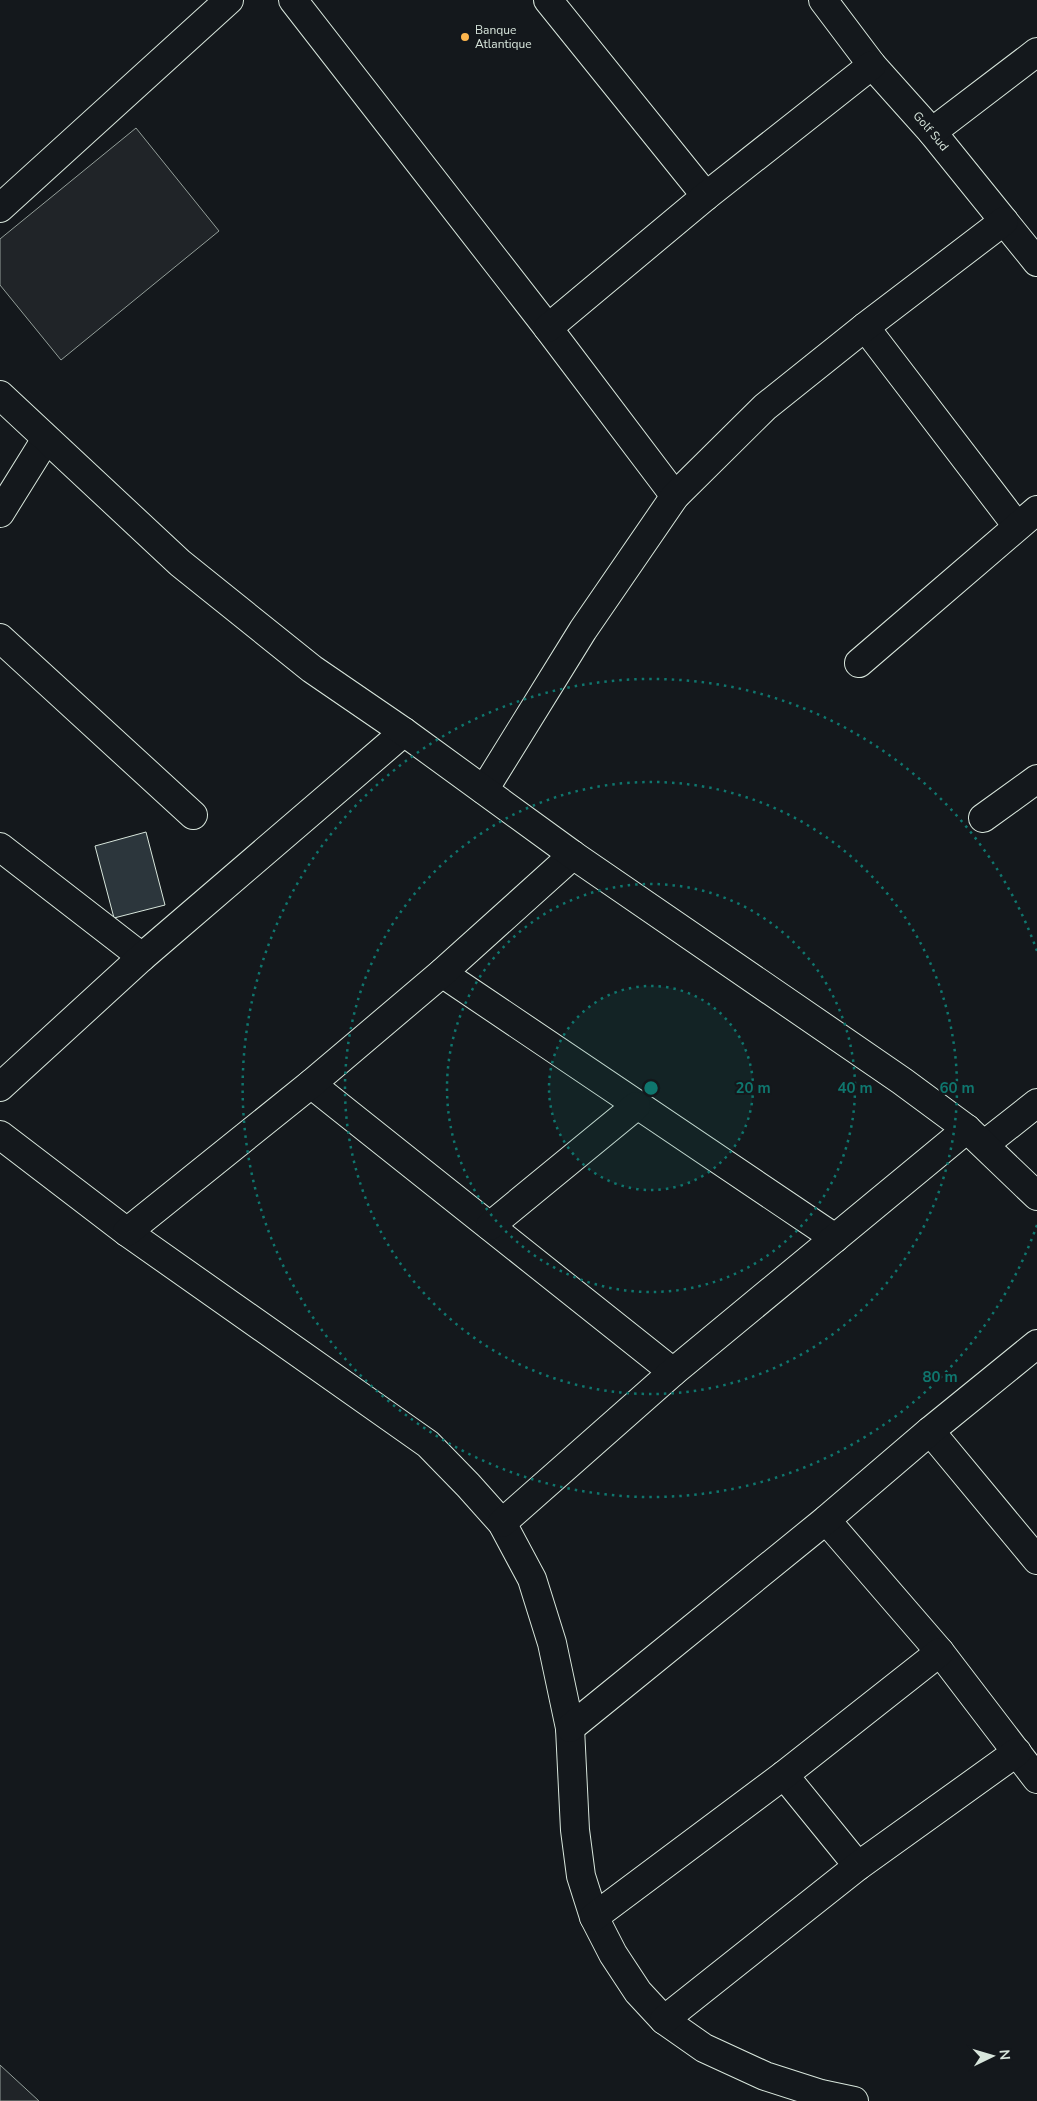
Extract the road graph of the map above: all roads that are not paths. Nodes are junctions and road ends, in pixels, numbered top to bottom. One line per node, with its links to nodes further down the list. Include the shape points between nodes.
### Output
1 (229, 0): 9 (street)
2 (293, 0): 13 (street)
3 (548, 0): 8 (street)
4 (823, 0): 6 (street, Golf Sud)
5 (1037, 52): 7 (street)
6 (872, 65): 7 (street, Golf Sud); 8 (street)
7 (932, 132): 10 (street, Golf Sud)
8 (706, 196): 13 (street)
9 (0, 208)
10 (1004, 221): 11 (street, Golf Sud); 12 (street)
11 (1037, 262)
12 (865, 327): 16 (street, via 765,407); 18 (street)
13 (548, 328): 16 (street)
14 (0, 395): 15 (street)
15 (46, 439): 17 (street); 21 (street, via 180,563 312,669)
16 (675, 496): 23 (street, via 583,630)
17 (0, 513)
18 (1027, 518): 20 (street)
19 (0, 638): 24 (street)
20 (859, 663)
21 (404, 732): 23 (street); 28 (street)
22 (1037, 779): 25 (street)
23 (484, 790): 27 (street)
24 (193, 816)
25 (983, 818)
26 (0, 847): 28 (street)
27 (573, 855): 29 (street); 35 (street, via 902,1081)
28 (142, 957): 31 (street)
29 (442, 973): 30 (street); 33 (street)
30 (311, 1084): 37 (street); 38 (street)
31 (0, 1087)
32 (1037, 1103): 35 (street)
33 (636, 1106): 37 (street); 39 (street)
34 (0, 1135): 38 (street)
35 (976, 1136): 36 (street); 39 (street)
36 (1037, 1196)
37 (490, 1226): 41 (street)
38 (127, 1232): 44 (street, via 428,1444)
39 (835, 1238): 41 (street)
40 (1037, 1344): 42 (street)
41 (673, 1372): 44 (street)
42 (930, 1431): 43 (street); 45 (street)
43 (826, 1520): 46 (street); 47 (street)
44 (502, 1523): 47 (street, via 532,1579 552,1643)
45 (1037, 1560)
46 (940, 1652): 48 (street); 49 (street)
47 (570, 1728): 52 (street, via 575,1830 581,1876)
48 (1017, 1752): 50 (street); 51 (street)
49 (784, 1775): 51 (street); 52 (street)
50 (1037, 1779)
51 (858, 1866): 53 (street)
52 (594, 1917): 53 (street, via 638,1992)
53 (664, 2020): 54 (street, via 704,2048 765,2076)
54 (854, 2101)

